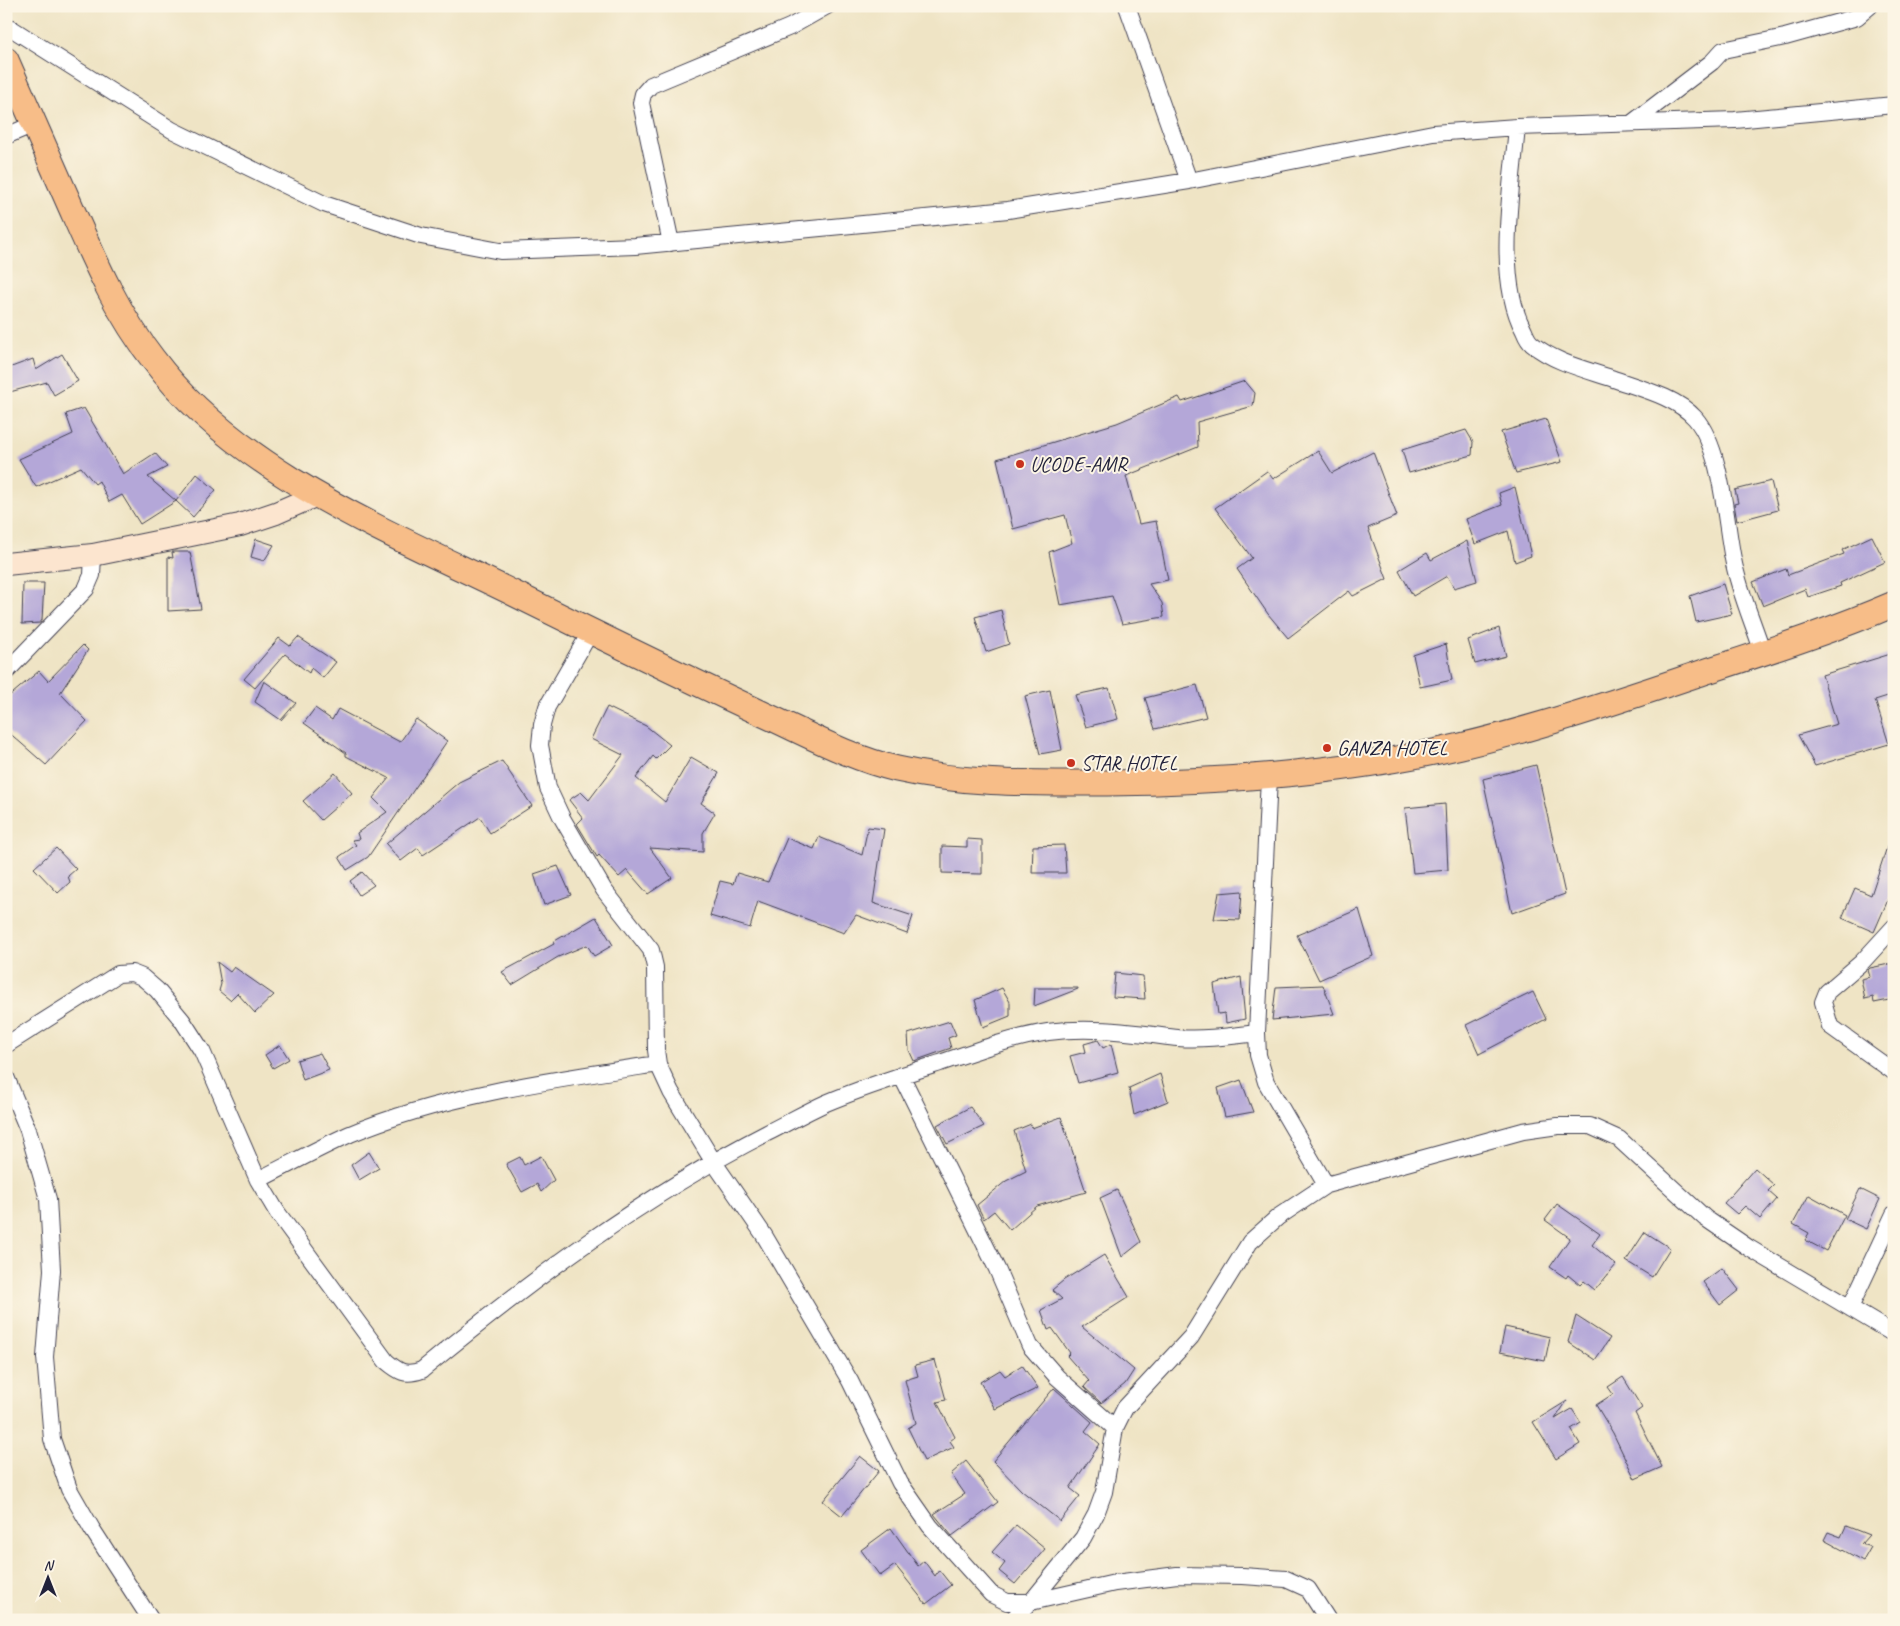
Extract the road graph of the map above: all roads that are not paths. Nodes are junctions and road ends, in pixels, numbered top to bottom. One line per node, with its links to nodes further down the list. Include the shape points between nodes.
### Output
1 (827, 6): 12 (street, via 790,27 651,85 643,94 641,103)
2 (1127, 6): 11 (street)
3 (1870, 6): 7 (street, via 1857,17 1723,50)
4 (6, 25): 12 (street, via 172,130 324,204 403,231 500,251)
5 (6, 60): 8 (main road)
6 (1894, 106): 7 (street, via 1735,120)
7 (1632, 123): 9 (street)
8 (34, 124): 10 (street); 13 (main road, via 105,284 153,360 205,417 257,458)
9 (1517, 127): 11 (street, via 1433,133); 18 (street, via 1507,259 1511,298 1520,324 1530,342 1553,358 1645,390 1677,404 1696,419 1708,442 1721,481 1733,561)
10 (6, 136)
11 (1189, 181): 12 (street, via 1008,210)
12 (671, 243)
13 (317, 495): 14 (street, via 276,514 240,525); 17 (main road)
14 (93, 555): 15 (street); 19 (street, via 92,575 86,590)
15 (6, 564)
16 (1894, 604): 18 (main road)
17 (591, 631): 20 (main road, via 851,755 894,768 955,779 1012,783); 24 (street, via 546,707 540,745 548,788 562,818 604,890 651,950 655,967)
18 (1763, 653): 20 (main road, via 1589,710 1459,746 1329,770)
19 (6, 672)
20 (1269, 777): 22 (street)
21 (1894, 927): 25 (street, via 1862,962 1827,992 1823,1002 1830,1026)
22 (1257, 1033): 26 (street, via 1180,1038 1120,1030 1049,1032 1015,1039); 30 (street, via 1258,1055 1266,1082)
23 (6, 1045): 29 (street, via 118,974 132,973 142,977 182,1020 202,1051)
24 (658, 1064): 28 (street); 29 (street, via 558,1080 397,1117 350,1134)
25 (1894, 1072)
26 (901, 1075): 28 (street, via 825,1104); 34 (street, via 997,1269 1030,1346 1057,1378)
27 (6, 1076): 36 (street, via 28,1130 48,1199 52,1270 45,1357 52,1439 69,1489)
28 (712, 1161): 29 (street, via 580,1247 496,1309 422,1370 409,1375 398,1372 386,1361 277,1212); 35 (street, via 764,1235 850,1381 900,1483 930,1526 991,1594 1007,1602)
29 (258, 1180)
30 (1326, 1185): 32 (street, via 1524,1131 1590,1126 1619,1139 1705,1218); 34 (street, via 1278,1217 1250,1242 1191,1337 1125,1408)
31 (1894, 1214): 32 (street)
32 (1850, 1308): 33 (street)
33 (1894, 1334)
34 (1115, 1428): 35 (street, via 1104,1492 1096,1514 1082,1538)
35 (1031, 1602): 37 (street); 38 (street, via 1115,1583 1177,1575 1243,1576 1286,1579 1308,1589)
36 (151, 1620)
37 (1012, 1620)
38 (1328, 1620)

